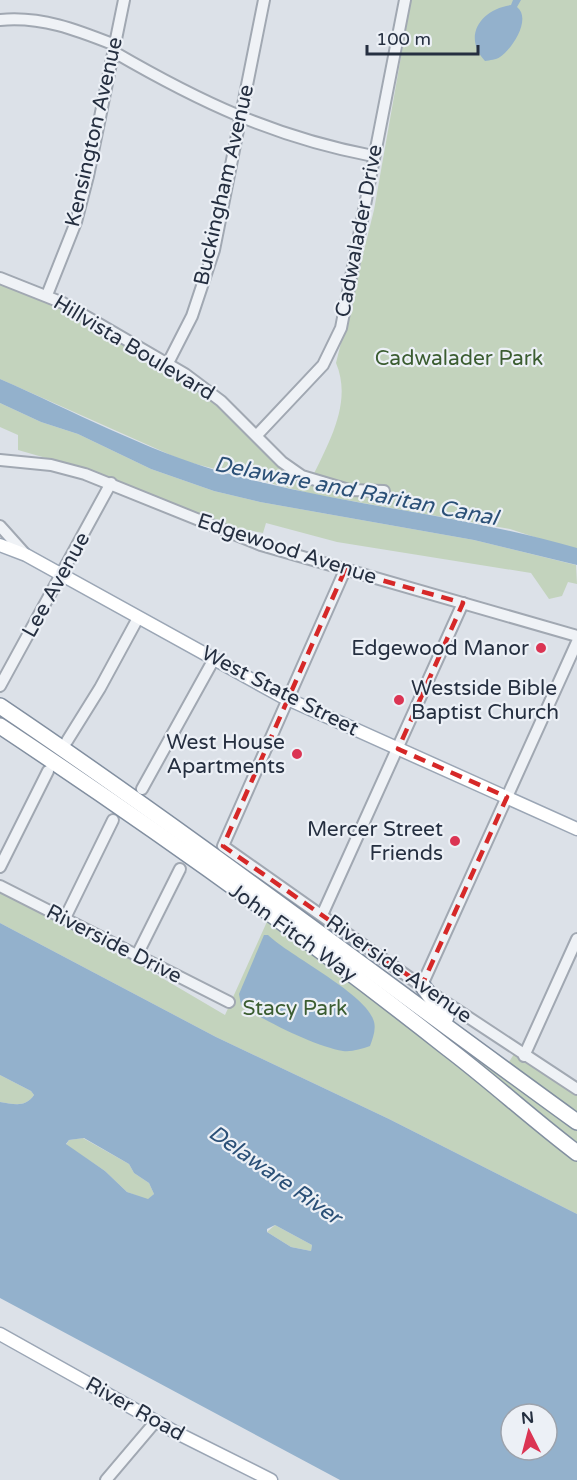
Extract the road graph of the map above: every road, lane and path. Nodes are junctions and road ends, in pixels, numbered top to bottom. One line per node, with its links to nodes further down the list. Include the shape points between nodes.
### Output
1 (124, 0): 5 (street, Kensington Avenue)
2 (264, 0): 6 (street, Buckingham Avenue)
3 (405, 0): 7 (street, Cadwalader Drive)
4 (0, 20): 5 (street, via 59,24)
5 (114, 48): 6 (street, via 193,97); 9 (street, Kensington Avenue, via 79,210)
6 (240, 118): 7 (street, via 322,145); 10 (street, Buckingham Avenue, via 214,250 192,315)
7 (373, 156): 11 (street, Cadwalader Drive, via 337,339 312,379)
8 (0, 278): 9 (street, Hillvista Boulevard)
9 (47, 295): 10 (street, Hillvista Boulevard)
10 (168, 363): 11 (street, Hillvista Boulevard, via 214,395)
11 (257, 435): 14 (street, Hillvista Boulevard, via 282,462 313,480 349,490)
12 (0, 460): 13 (street, Edgewood Avenue, via 51,465)
13 (111, 483): 18 (street, Edgewood Avenue, via 217,530); 19 (street, Lee Avenue)
14 (384, 492)
15 (0, 526): 17 (street, West State Street)
16 (0, 545): 17 (main road)
17 (26, 555): 19 (main road, West State Street)
18 (345, 570): 20 (street, Edgewood Avenue); 26 (street)
19 (61, 575): 21 (main road, West State Street); 25 (street, Lee Avenue)
20 (463, 603): 22 (street, Edgewood Avenue); 30 (street)
21 (138, 618): 24 (main road, West State Street); 29 (street)
22 (577, 636)
23 (577, 642): 33 (street)
24 (214, 659): 26 (main road, West State Street); 32 (street)
25 (0, 686)
26 (288, 699): 30 (main road, West State Street); 39 (street, Riverside Avenue, via 223,846)
27 (0, 706): 45 (highway, John Fitch Way, via 138,800)
28 (0, 726): 49 (highway, John Fitch Way, via 270,915 448,1048)
29 (67, 741)
30 (398, 748): 33 (main road, West State Street); 39 (street)
31 (48, 771): 36 (street)
32 (142, 789)
33 (507, 797): 35 (main road, West State Street); 43 (street)
34 (113, 820): 40 (street)
35 (577, 829)
36 (0, 867)
37 (180, 869): 42 (street)
38 (0, 886): 40 (street, Riverside Drive)
39 (322, 915): 43 (street, Riverside Avenue)
40 (65, 918): 42 (street, Riverside Drive)
41 (577, 939): 46 (street)
42 (137, 955): 44 (street, Riverside Drive)
43 (422, 985): 45 (highway, via 441,1012); 46 (street, Riverside Avenue)
44 (229, 1002)
45 (488, 1056): 48 (highway, John Fitch Way)
46 (524, 1056): 47 (street, Riverside Avenue)
47 (577, 1089)
48 (577, 1122)
49 (577, 1153)
50 (0, 1334): 51 (main road, River Road)
51 (156, 1421): 52 (street); 53 (main road, River Road)
52 (106, 1480)
53 (271, 1480)

